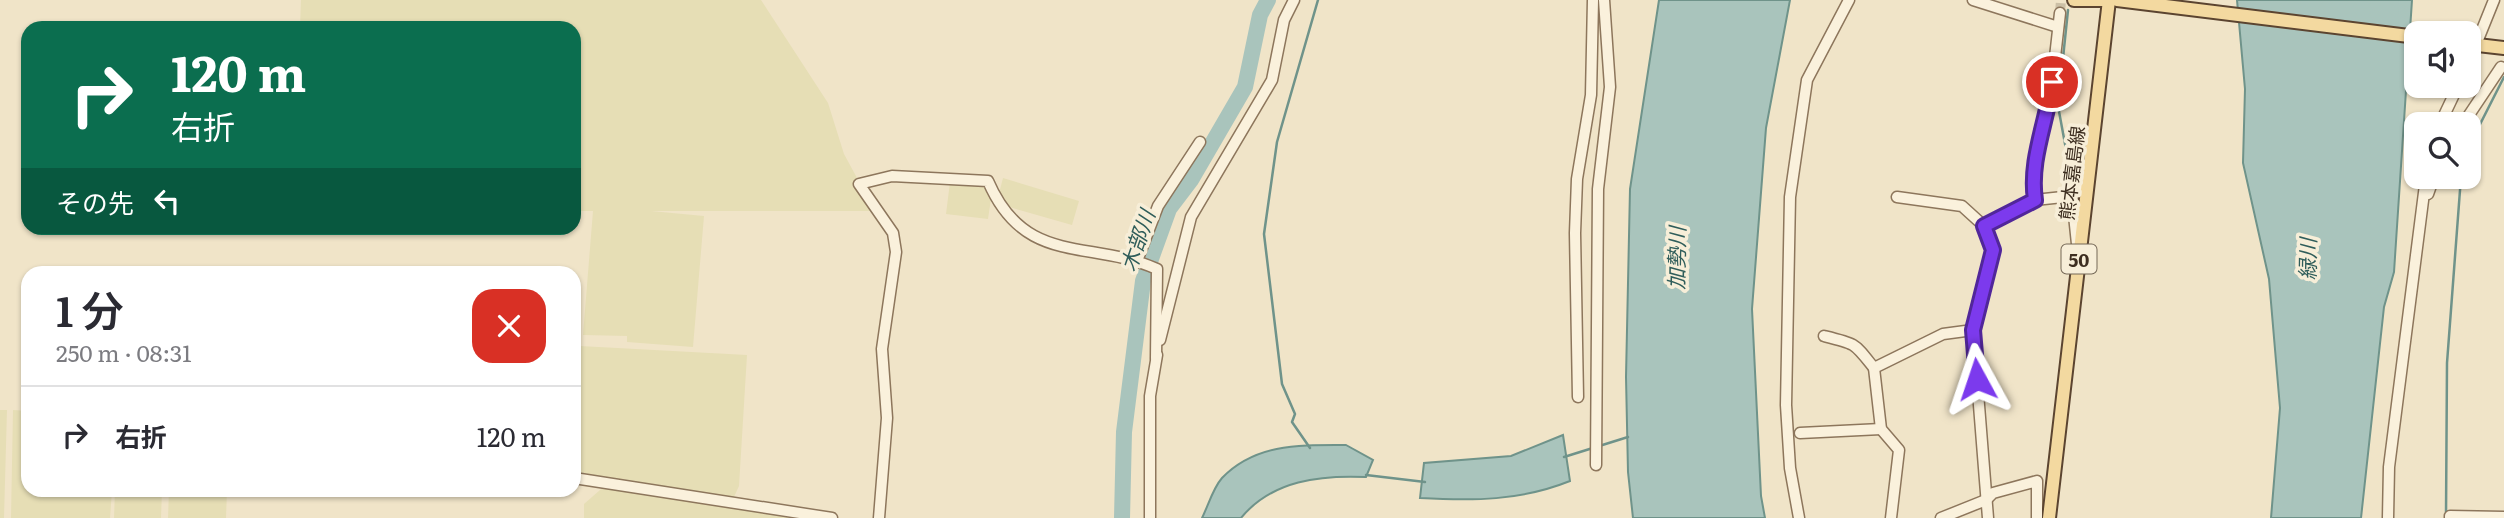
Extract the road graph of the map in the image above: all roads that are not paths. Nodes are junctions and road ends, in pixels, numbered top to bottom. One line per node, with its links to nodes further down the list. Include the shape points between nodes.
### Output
1 (1294, 0): 31 (street, via 1284,20 1272,80 1191,217)
2 (1593, 0): 33 (street, via 1591,95 1577,179)
3 (1604, 0): 36 (street, via 1610,87 1598,189)
4 (1849, 0): 43 (street, via 1807,79 1790,197 1786,405)
5 (1973, 0): 11 (street)
6 (2074, 0): 7 (main road)
7 (2106, 0): 19 (main road, 熊本嘉島線 / 50)
8 (2494, 0): 12 (street)
9 (2124, 1): 13 (main road)
10 (2060, 13): 11 (street)
11 (2058, 27): 24 (street, via 2049,110 2033,169)
12 (2481, 27)
13 (2404, 35)
14 (2481, 45): 15 (main road)
15 (2504, 48)
16 (2501, 67): 17 (street)
17 (2471, 112)
18 (1200, 142): 28 (street, via 1158,206)
19 (2091, 171): 23 (street); 27 (main road, 熊本嘉島線 / 50)
20 (2424, 189): 25 (street)
21 (2430, 189): 25 (street)
22 (1897, 197): 26 (street, via 1962,206)
23 (2072, 197): 24 (street); 27 (street)
24 (2035, 200): 26 (street)
25 (2420, 218): 49 (street, via 2389,467)
26 (1984, 226): 29 (street, via 1993,250)
27 (2079, 261): 48 (main road, 熊本嘉島線 / 50)
28 (1139, 262): 31 (street, via 1157,270); 41 (street, via 1036,239 998,204 988,181 892,176 859,184 893,233 896,252 881,349 887,418)
29 (1973, 330): 32 (street, via 1943,334); 38 (street)
30 (1824, 336): 32 (street, via 1855,345)
31 (1156, 358): 42 (street, via 1148,439)
32 (1874, 368): 34 (street)
33 (1578, 397)
34 (1881, 429): 35 (street); 44 (street, via 1899,450)
35 (1800, 433)
36 (1596, 465)
37 (581, 479): 40 (street)
38 (1986, 500): 45 (street); 46 (street); 47 (street, via 1993,493 2037,481)
39 (2504, 517): 50 (street)
40 (832, 518)
41 (879, 518)
42 (1150, 518)
43 (1799, 518)
44 (1891, 518)
45 (1941, 518)
46 (1988, 518)
47 (2037, 518)
48 (2049, 518)
49 (2388, 518)
50 (2450, 518)

